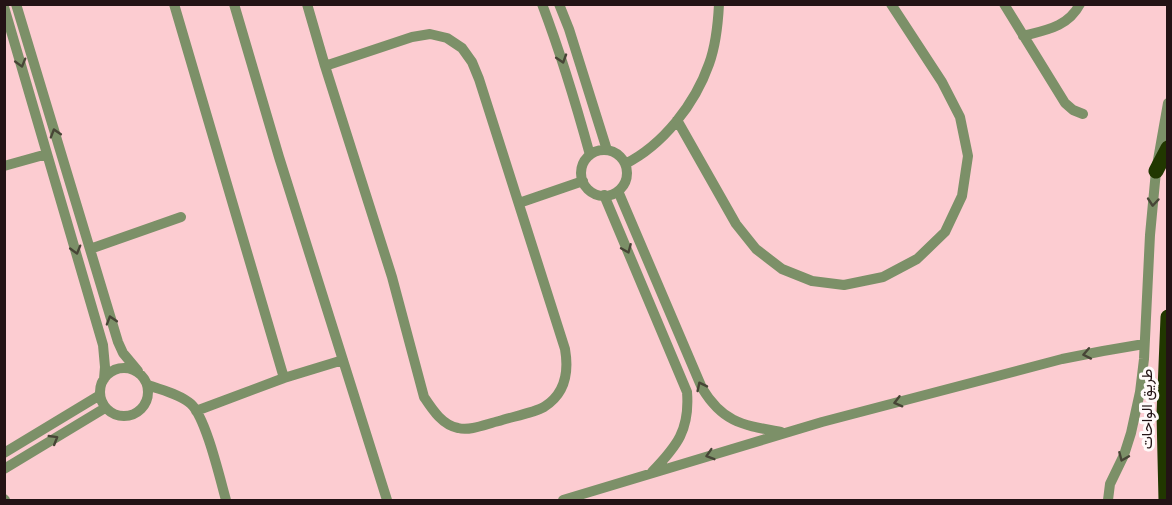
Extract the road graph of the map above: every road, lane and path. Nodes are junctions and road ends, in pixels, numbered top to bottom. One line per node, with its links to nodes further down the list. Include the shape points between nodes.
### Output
1 (16, 4): 29 (street, one-way to 1)
2 (174, 4): 34 (street)
3 (234, 4): 32 (street)
4 (307, 4): 13 (street)
5 (542, 4): 20 (street, one-way to 20)
6 (559, 4): 18 (street)
7 (719, 4): 16 (street, via 710,63)
8 (891, 4): 16 (street, via 960,117 968,156 962,196 945,232 917,259 883,277 844,285 812,281 782,269 756,249 736,224)
9 (1004, 4): 12 (street)
10 (1080, 4): 12 (street, via 1076,13 1060,26)
11 (4, 7): 19 (street, one-way to 19)
12 (1023, 36): 15 (street, via 1065,103)
13 (325, 66): 27 (street, via 430,34 447,38 462,48 479,79); 27 (street, via 392,277 424,397 445,422 458,428 473,428 543,407 556,397 564,382 568,366 565,349)
14 (1167, 103): 23 (street)
15 (1083, 114)
16 (677, 120): 21 (street, via 656,143)
17 (1167, 148): 23 (highway)
18 (607, 150): 20 (street); 21 (street)
19 (47, 154): 22 (street); 35 (street, one-way to 35, via 103,345)
20 (590, 155): 24 (street, via 582,167)
21 (625, 164): 25 (street, via 625,181)
22 (4, 166)
23 (1156, 171): 31 (street, one-way to 31)
24 (583, 182): 26 (street, via 589,190); 27 (street)
25 (618, 191): 26 (street); 40 (street, one-way to 25, via 742,424 709,400)
26 (604, 195): 43 (street, one-way to 43, via 687,392 685,425 678,441)
27 (519, 203)
28 (181, 216): 29 (street)
29 (90, 249): 33 (street, one-way to 29, via 118,342)
30 (1167, 317): 48 (highway, طريق الواحات)
31 (1144, 344): 40 (street, one-way to 40, via 1062,359); 47 (street, one-way to 47, via 1134,422 1110,484)
32 (343, 360): 34 (street); 45 (street)
33 (138, 371): 35 (street, via 119,368); 36 (street)
34 (284, 378): 39 (street)
35 (104, 379): 37 (street)
36 (148, 385): 38 (street, via 148,399 135,414 123,416); 39 (street, via 178,396)
37 (100, 395): 38 (street); 41 (street)
38 (105, 408): 42 (street, one-way to 38)
39 (196, 411): 44 (street)
40 (784, 433): 43 (street, one-way to 43)
41 (4, 453)
42 (4, 469)
43 (650, 474): 46 (street)
44 (226, 501)
45 (387, 501)
46 (563, 501)
47 (1108, 501)
48 (1166, 501)

